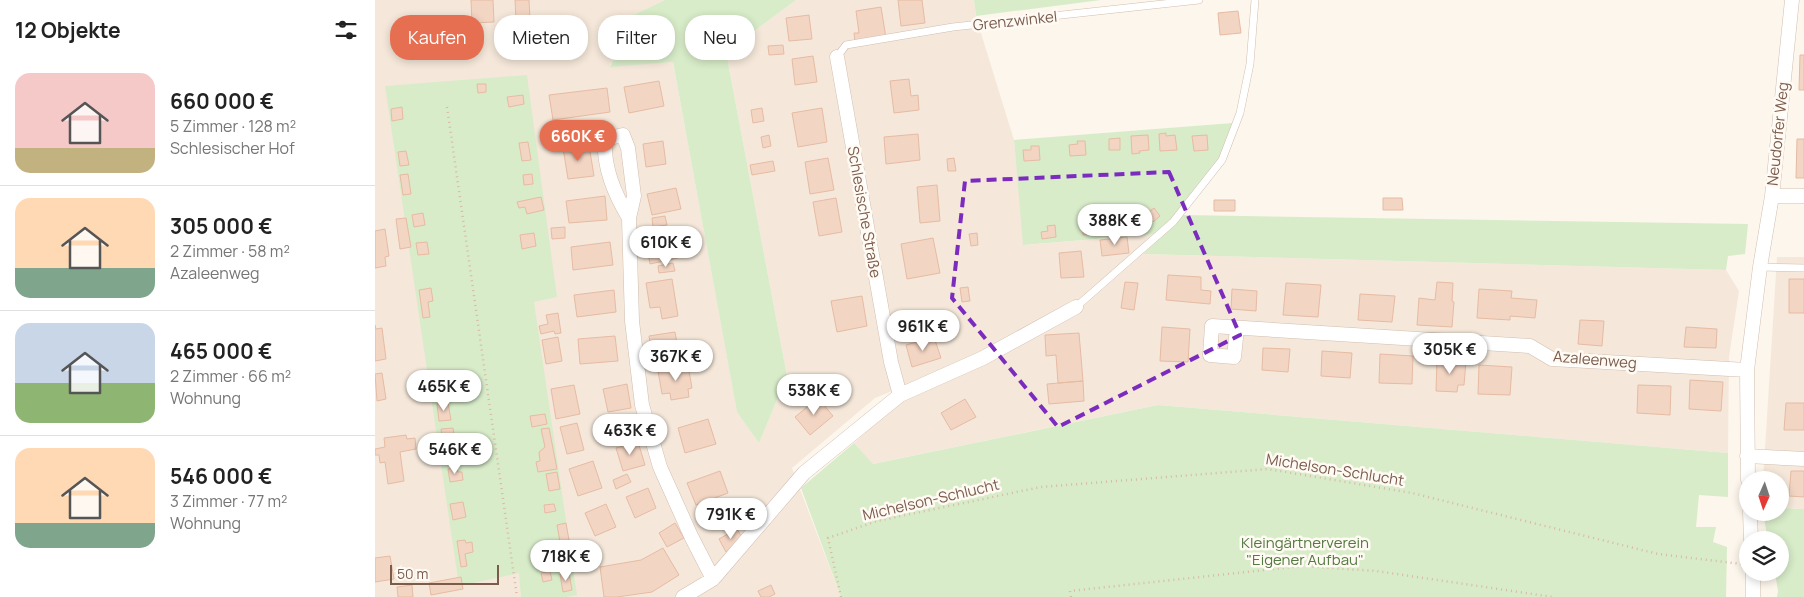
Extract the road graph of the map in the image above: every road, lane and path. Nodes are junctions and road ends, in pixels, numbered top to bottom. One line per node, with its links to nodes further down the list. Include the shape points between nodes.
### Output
1 (1199, 0): 4 (lane, Grenzwinkel, via 953,28 846,46)
2 (1255, 0): 11 (lane, via 1250,64 1240,112 1222,160 1173,222)
3 (1792, 0): 6 (street, Neudorfer Weg)
4 (837, 57): 14 (street, Schlesische Straße)
5 (447, 108): 21 (path)
6 (1772, 196): 7 (street); 9 (street, Neudorfer Weg)
7 (1804, 196)
8 (629, 218): 8 (street, via 634,196 628,148 623,135 605,139 604,152 618,199); 19 (street, via 632,321 642,405 660,467)
9 (1760, 267): 10 (lane); 13 (street, Neudorfer Weg)
10 (1804, 268)
11 (1076, 307): 14 (street, via 983,358)
12 (1237, 328): 13 (street, Azaleenweg, via 1530,346 1552,359)
13 (1747, 370): 15 (street, Neudorfer Weg)
14 (899, 394): 19 (street, via 804,473)
15 (1747, 456): 16 (street); 17 (street, Neudorfer Weg)
16 (1804, 459)
17 (1748, 471)
18 (1739, 564): 23 (path, Michelson-Schlucht, via 1658,554 1411,493 1268,468 1041,487 877,521 829,538)
19 (713, 579): 22 (street)
20 (1753, 581): 26 (street)
21 (517, 597)
22 (683, 597)
23 (841, 597)
24 (1071, 597): 25 (path, via 1070,591 1302,566 1376,571)
25 (1553, 597)
26 (1753, 597)

